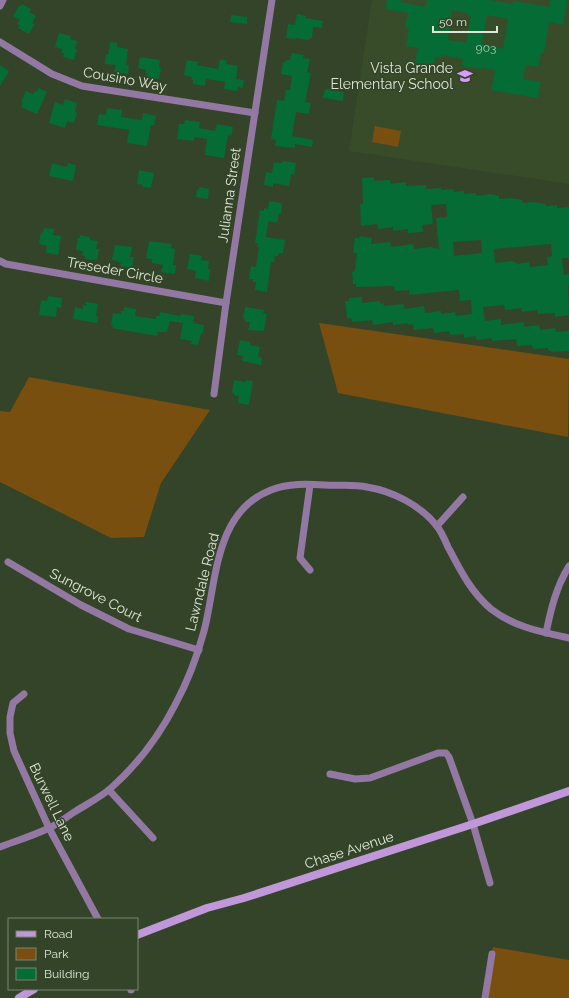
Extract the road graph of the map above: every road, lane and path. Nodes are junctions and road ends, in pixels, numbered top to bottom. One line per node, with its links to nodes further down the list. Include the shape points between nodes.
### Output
1 (3, 0): 3 (street)
2 (272, 0): 5 (street, Julianna Street)
3 (0, 6)
4 (0, 42): 5 (street, Cousino Way, via 52,74 82,86)
5 (254, 114): 7 (street, Julianna Street)
6 (0, 261): 7 (street, Treseder Circle)
7 (226, 303): 8 (street, Julianna Street)
8 (214, 394)
9 (310, 484): 11 (street, Lawndale Road, via 366,486 378,489 412,504); 14 (street, via 300,558); 17 (street, Lawndale Road, via 288,485 270,490 247,504 234,519 222,546)
10 (463, 497): 11 (street)
11 (437, 526): 15 (street, Lawndale Road, via 465,578 483,602 513,623)
12 (8, 562): 17 (street, Sungrove Court, via 81,605 129,629)
13 (569, 566): 15 (street, via 552,602)
14 (310, 570)
15 (546, 633): 16 (street, Lawndale Road)
16 (569, 638)
17 (199, 650): 20 (street, Lawndale Road, via 165,722 141,757)
18 (24, 694): 23 (street, Burwell Lane, via 13,703 11,710 11,742)
19 (330, 774): 22 (street, via 370,778 438,753 446,753)
20 (109, 790): 23 (street, Lawndale Road); 24 (street)
21 (569, 791): 22 (main road, Chase Avenue)
22 (473, 824): 26 (street); 28 (main road, Chase Avenue, via 207,908)
23 (49, 828): 25 (street, Lawndale Road); 27 (street, Burwell Lane)
24 (153, 838)
25 (0, 847)
26 (490, 883)
27 (97, 918)
28 (138, 935)
29 (492, 954): 32 (street)
30 (32, 990): 31 (main road)
31 (19, 998)
32 (485, 998)

